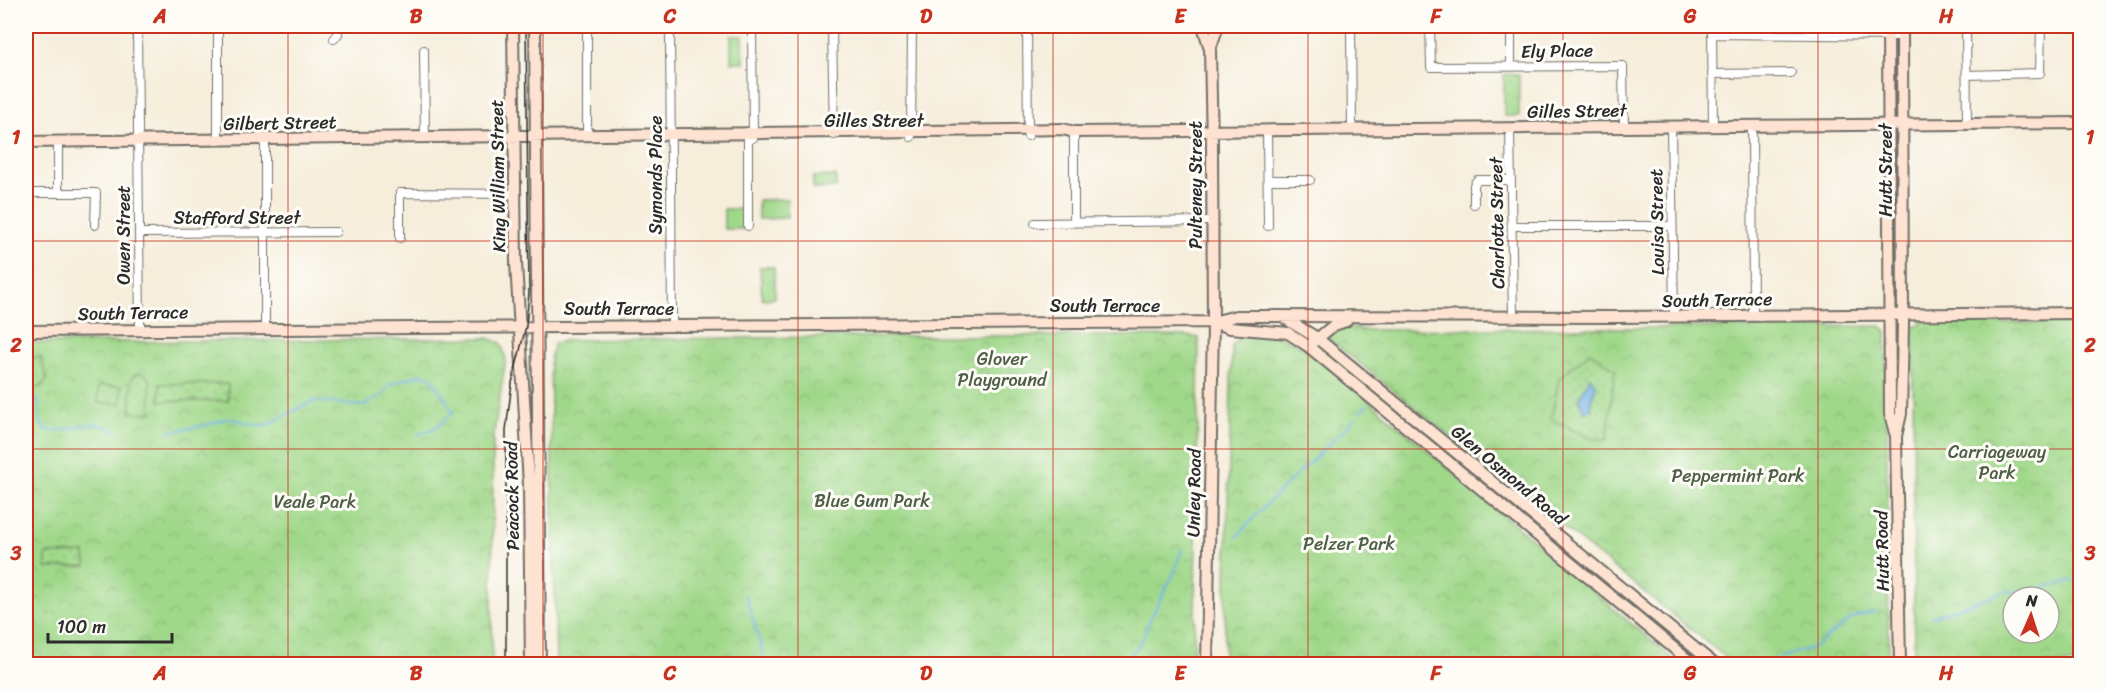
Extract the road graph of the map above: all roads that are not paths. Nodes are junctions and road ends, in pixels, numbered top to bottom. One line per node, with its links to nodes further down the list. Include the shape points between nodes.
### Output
1 (136, 26): 55 (street, Owen Street)
2 (218, 26): 53 (street)
3 (338, 26): 24 (street)
4 (513, 26): 50 (main road, King William Street)
5 (535, 26): 51 (main road, King William Street)
6 (587, 26): 48 (street)
7 (670, 26): 49 (street, Symonds Place)
8 (752, 26): 47 (street)
9 (832, 26): 45 (street)
10 (912, 26): 46 (street)
11 (1027, 26): 44 (street)
12 (1203, 26): 20 (street); 25 (main road, Pulteney Street)
13 (1218, 26): 14 (street); 25 (main road, Pulteney Street)
14 (1274, 26)
15 (1351, 26): 41 (street)
16 (1430, 26): 27 (street, Ely Place, via 1431,67)
17 (1511, 26): 27 (street)
18 (1966, 26): 30 (street)
19 (2041, 26): 30 (street, via 2040,73)
20 (1150, 27)
21 (1712, 30): 22 (street); 29 (street)
22 (1888, 31): 23 (street); 33 (main road, Hutt Street)
23 (1902, 31): 34 (main road, Hutt Street)
24 (334, 39)
25 (1210, 49): 42 (main road, Pulteney Street)
26 (424, 50): 52 (street)
27 (1511, 67): 37 (street, Ely Place, via 1623,66)
28 (1791, 73): 29 (street)
29 (1712, 74): 35 (street)
30 (1967, 75): 32 (street)
31 (2080, 123): 32 (main road, Gilles Street)
32 (1967, 124): 34 (main road, Gilles Street)
33 (1889, 125): 34 (main road, Gilles Street); 36 (main road, Gilles Street); 79 (main road, Hutt Street)
34 (1902, 125): 80 (main road, Hutt Street)
35 (1713, 126): 36 (main road, Gilles Street); 38 (main road, Gilles Street)
36 (1752, 126): 78 (street)
37 (1624, 127): 38 (main road, Gilles Street); 39 (main road, Gilles Street)
38 (1671, 127): 72 (street, Louisa Street)
39 (1510, 128): 41 (main road, Gilles Street); 60 (street, Charlotte Street)
40 (1267, 130): 41 (main road, Gilles Street); 42 (main road, Gilles Street); 58 (street)
41 (1352, 130)
42 (1212, 131): 43 (main road, Gilles Street); 65 (main road, Pulteney Street)
43 (1074, 132): 44 (main road, Gilles Street, via 1063,129); 66 (street)
44 (1028, 133): 46 (main road, Gilles Street)
45 (834, 134): 46 (main road, Gilles Street); 47 (main road, Gilles Street)
46 (911, 134)
47 (750, 135): 49 (main road, Gilles Street); 69 (street)
48 (587, 136): 49 (main road, Gilles Street); 51 (main road, Gilles Street)
49 (672, 136): 86 (street, Symonds Place)
50 (515, 137): 51 (main road, Gilbert Street); 52 (main road, Gilbert Street); 63 (main road, King William Street)
51 (535, 137): 88 (main road, King William Street)
52 (425, 138): 54 (main road, Gilbert Street)
53 (218, 140): 54 (main road, Gilbert Street); 55 (main road, Gilbert Street)
54 (265, 140): 73 (street)
55 (138, 141): 57 (main road, Gilbert Street); 75 (street, Owen Street)
56 (26, 142): 57 (main road, Gilbert Street)
57 (58, 142): 62 (street)
58 (1268, 180): 59 (street); 70 (street)
59 (1310, 180)
60 (1511, 180): 64 (street, via 1477,180); 71 (street, Charlotte Street)
61 (26, 193): 62 (street)
62 (58, 193): 68 (street, via 96,193)
63 (515, 194): 76 (street, via 400,193); 87 (main road, King William Street)
64 (1474, 204)
65 (1212, 220): 66 (street); 85 (main road, Pulteney Street)
66 (1074, 222): 67 (street)
67 (1035, 223)
68 (95, 225)
69 (748, 226)
70 (1268, 226)
71 (1512, 226): 72 (street); 83 (street, Charlotte Street)
72 (1672, 226): 84 (street, Louisa Street)
73 (265, 232): 74 (street, Stafford Street); 75 (street, Stafford Street); 89 (street)
74 (336, 232)
75 (139, 233): 90 (street, Owen Street)
76 (400, 238)
77 (2080, 313): 80 (main road, South Terrace)
78 (1753, 315): 79 (main road, South Terrace); 84 (main road, South Terrace)
79 (1889, 315): 80 (main road, South Terrace); 95 (main road, Hutt Road, via 1890,414)
80 (1903, 315): 95 (main road, Hutt Road, via 1901,414)
81 (1280, 317): 82 (main road, South Terrace); 85 (main road, South Terrace, via 1236,316); 92 (main road, Glen Osmond Road)
82 (1355, 317): 83 (main road, South Terrace); 92 (main road, South Terrace, via 1334,325)
83 (1513, 317): 84 (main road, South Terrace)
84 (1674, 317)
85 (1213, 322): 86 (main road, South Terrace); 93 (main road, South Terrace, via 1237,329 1288,333); 101 (main road, Unley Road)
86 (672, 325): 88 (main road, South Terrace)
87 (520, 326): 88 (main road, South Terrace); 89 (main road, South Terrace); 96 (main road, Peacock Road)
88 (536, 326): 96 (main road, Peacock Road)
89 (266, 328): 90 (main road, South Terrace)
90 (140, 330): 91 (main road, South Terrace)
91 (26, 331)
92 (1317, 338): 93 (main road, South Terrace); 94 (main road, Glen Osmond Road)
93 (1308, 346): 94 (main road, Glen Osmond Road)
94 (1394, 409): 97 (main road, Glen Osmond Road); 98 (main road, Glen Osmond Road)
95 (1896, 436): 104 (main road, Hutt Road)
96 (535, 587): 99 (main road, Peacock Road); 100 (main road, Peacock Road)
97 (1686, 642): 98 (main road); 103 (main road, Glen Osmond Road)
98 (1678, 652): 102 (main road, Glen Osmond Road)
99 (531, 664)
100 (540, 664)
101 (1207, 664)
102 (1693, 664)
103 (1714, 664)
104 (1900, 664)

